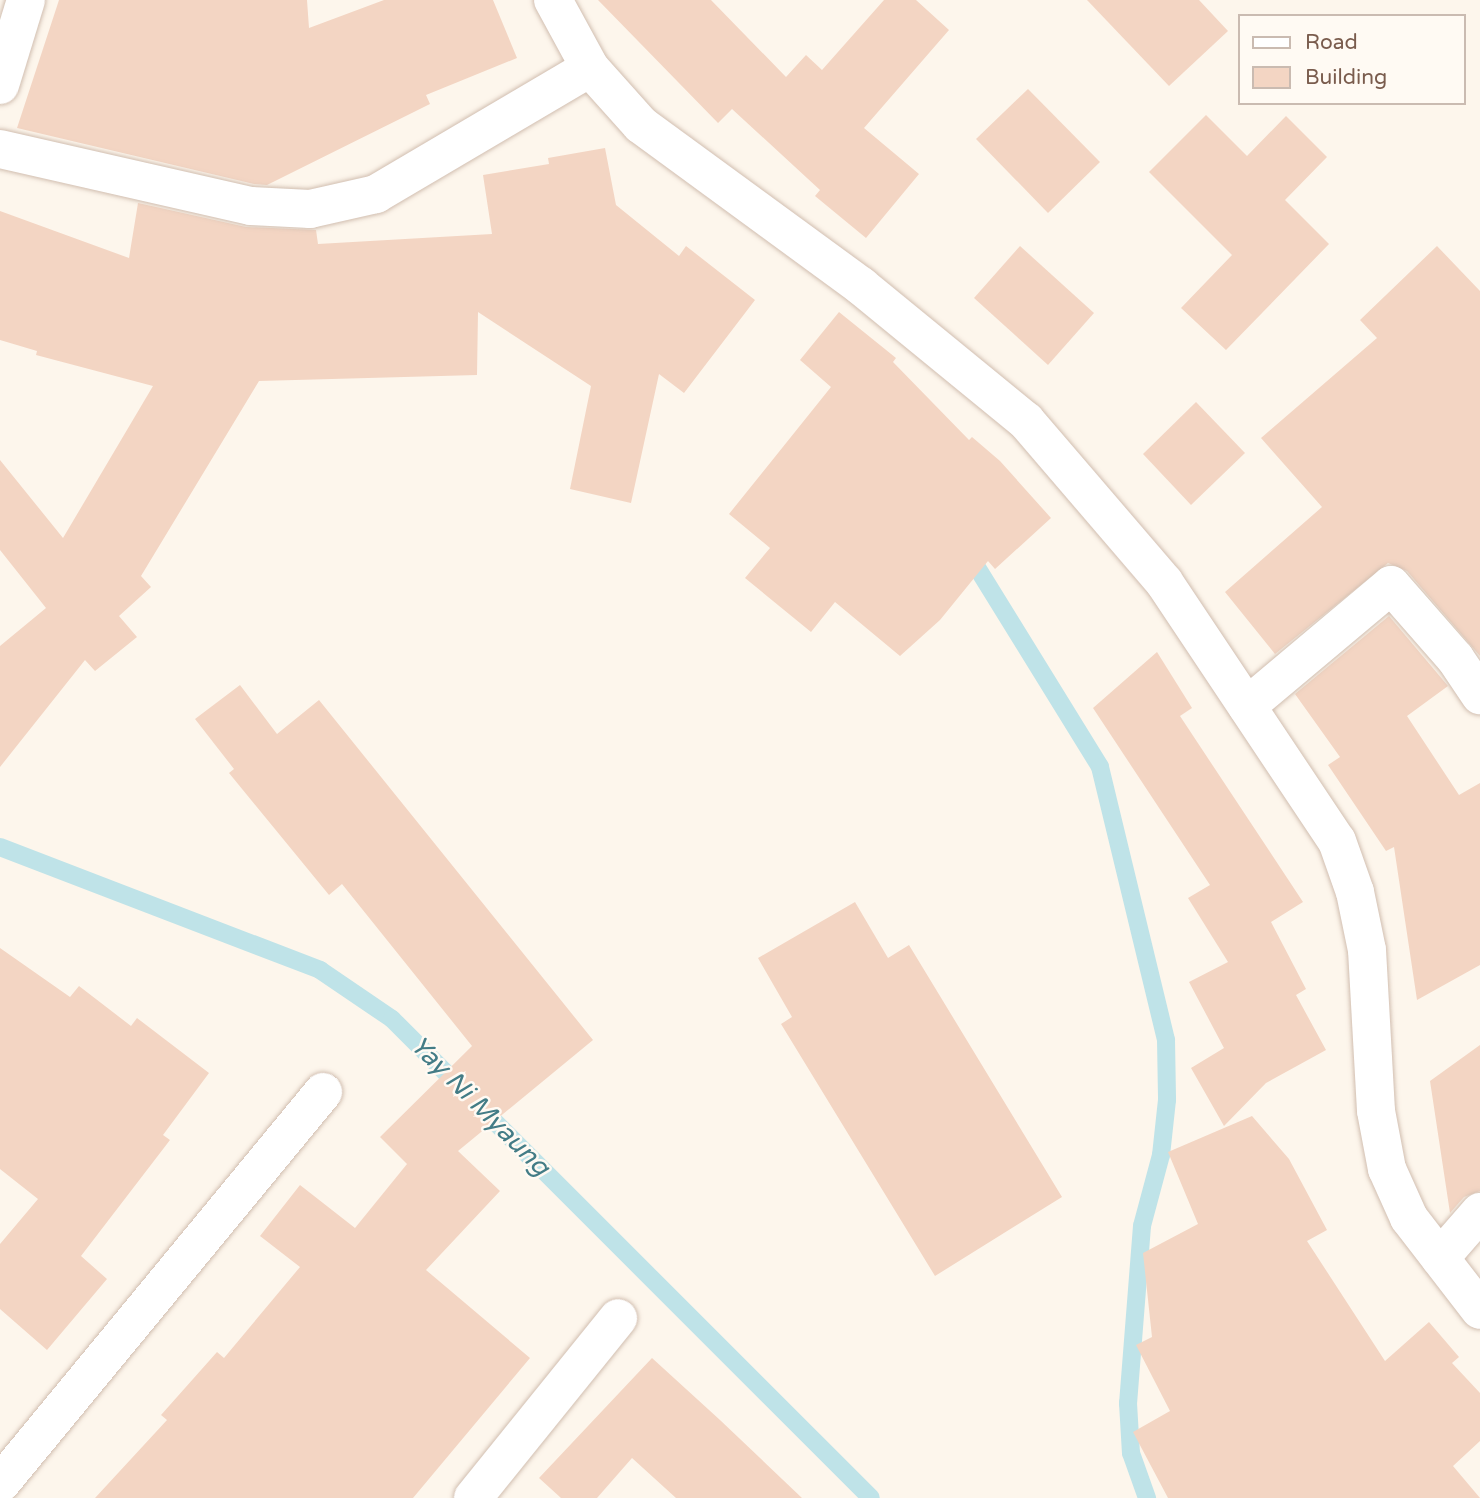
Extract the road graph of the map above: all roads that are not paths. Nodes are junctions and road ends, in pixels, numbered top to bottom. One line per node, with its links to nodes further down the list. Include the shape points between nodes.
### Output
1 (26, 0): 4 (street)
2 (553, 0): 3 (street)
3 (590, 68): 5 (street, via 376,194 310,209 251,205); 7 (street, via 641,125 861,286 1026,421 1164,582)
4 (0, 85)
5 (0, 149)
6 (1480, 695): 7 (street, via 1455,658 1391,585)
7 (1247, 706): 10 (street, via 1341,854 1367,950 1376,1111 1387,1169 1409,1218)
8 (323, 1093): 13 (street)
9 (1480, 1212): 10 (street)
10 (1440, 1258): 11 (street)
11 (1480, 1310)
12 (618, 1318): 14 (street)
13 (0, 1484)
14 (473, 1498)

